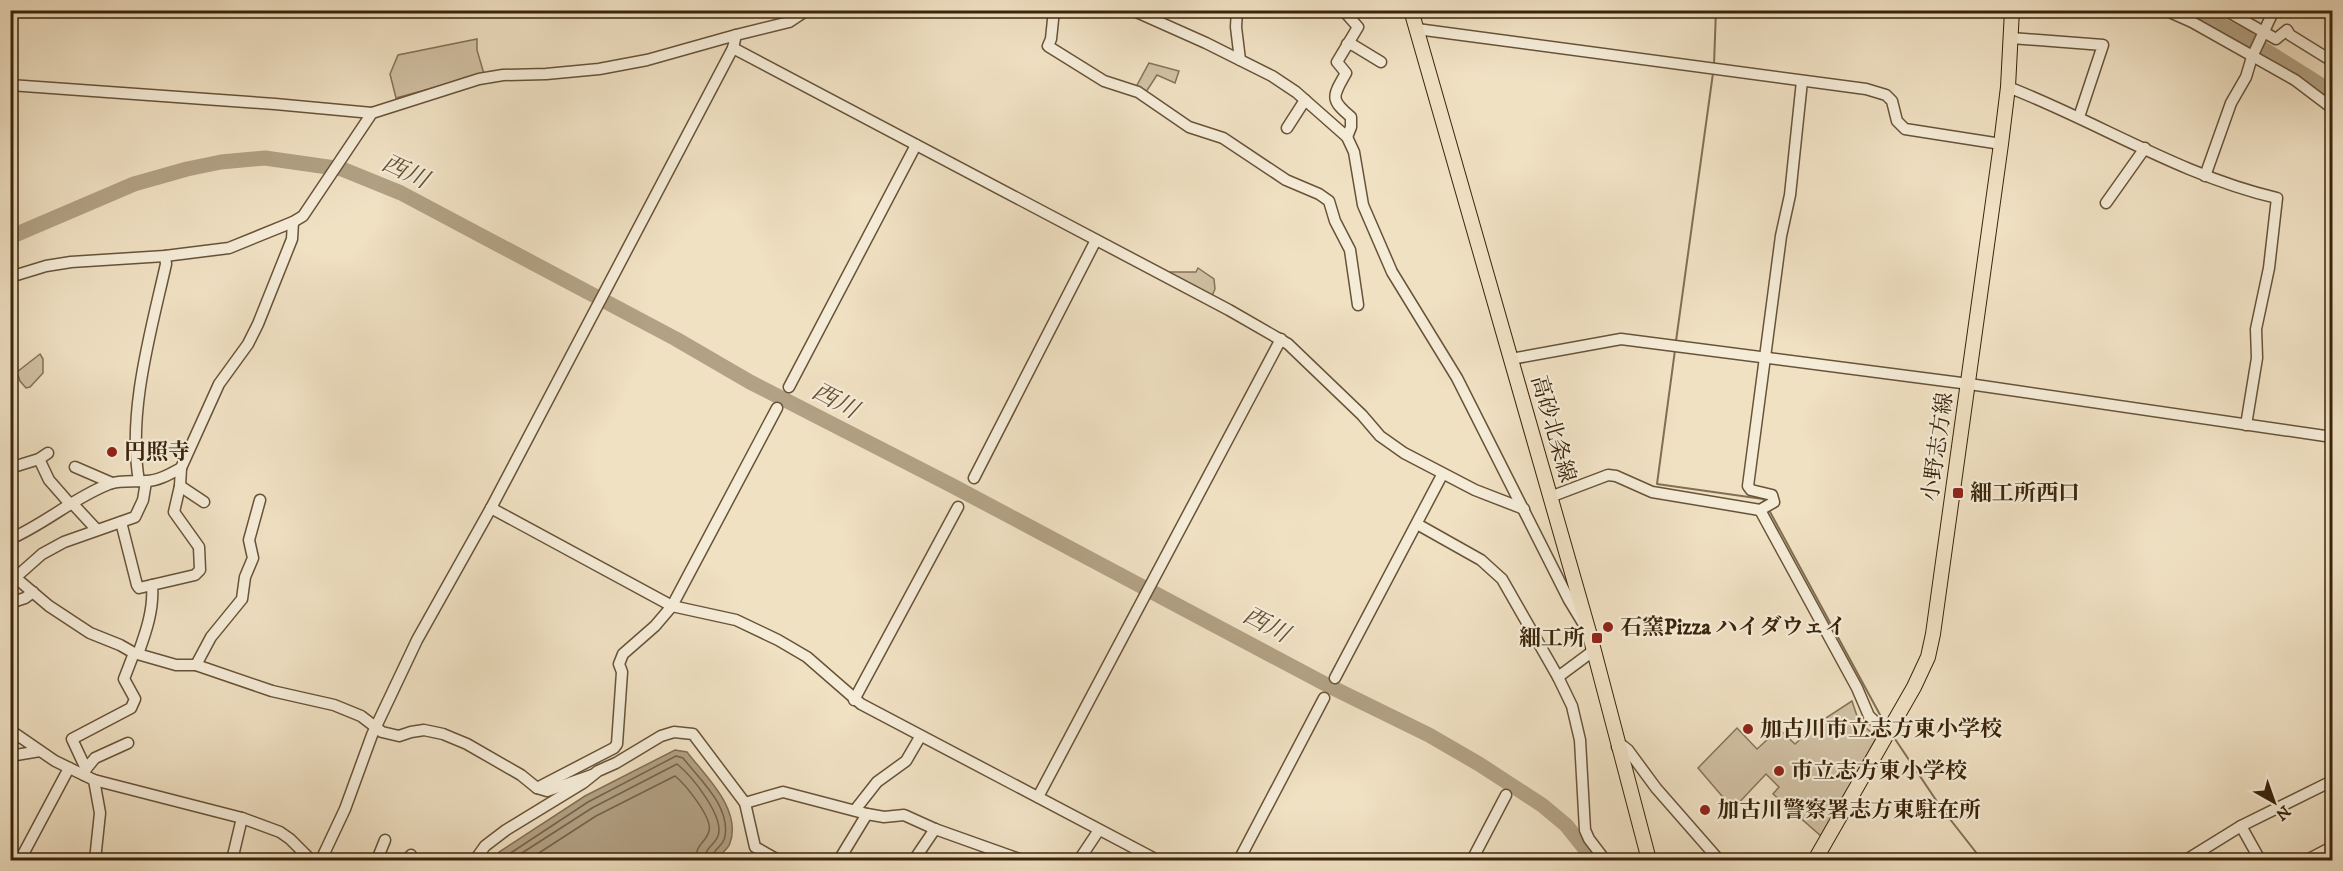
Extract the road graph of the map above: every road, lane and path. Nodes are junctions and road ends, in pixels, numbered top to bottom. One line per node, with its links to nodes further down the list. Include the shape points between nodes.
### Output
1 (807, 10): 13 (street, via 789,22)
2 (1054, 10): 39 (street, via 1048,46 1104,81 1138,92 1189,127 1223,138 1296,186 1329,201 1350,250)
3 (1132, 10): 18 (street)
4 (1237, 10): 18 (street)
5 (1343, 10): 15 (street, via 1358,27)
6 (1411, 10): 11 (main road, 高砂北条線)
7 (2012, 10): 14 (main road, 小野志方線)
8 (2165, 10): 17 (street)
9 (2225, 10): 12 (street)
10 (2274, 10): 12 (street)
11 (1417, 29): 21 (street); 42 (main road, 高砂北条線)
12 (2264, 31): 17 (street); 19 (street, via 2276,39 2287,30)
13 (736, 35): 16 (street); 26 (street, via 599,69 479,79)
14 (2011, 38): 23 (main road, 小野志方線); 27 (street, via 2103,45)
15 (1347, 44): 20 (street); 29 (street, via 1337,62 1346,73 1334,98 1337,106 1351,117)
16 (733, 48): 31 (street); 61 (street)
17 (2252, 57): 25 (street, via 2295,80); 33 (street)
18 (1240, 60): 24 (street, via 1272,76)
19 (2332, 61)
20 (1381, 62)
21 (1802, 81): 30 (street, via 1886,95 1892,101 1897,121 1905,129); 41 (street, via 1790,195)
22 (10, 85): 26 (street)
23 (2008, 87): 27 (street); 30 (main road, 小野志方線)
24 (1305, 100): 28 (street); 29 (street)
25 (2332, 108)
26 (372, 113): 35 (street, via 303,216)
27 (2079, 117): 32 (street)
28 (1287, 128)
29 (1347, 137): 62 (street, via 1354,152 1363,205 1392,272 1457,378)
30 (2001, 144): 43 (main road, 小野志方線)
31 (916, 145): 36 (street); 44 (street)
32 (2145, 148): 33 (street); 34 (street)
33 (2205, 176): 46 (street, via 2277,198)
34 (2106, 203)
35 (293, 222): 37 (street, via 229,248); 50 (street, via 292,239 258,324 219,384)
36 (1096, 240): 40 (street); 52 (street)
37 (165, 256): 38 (street, via 71,262); 53 (street, via 136,408 136,466)
38 (10, 277)
39 (1358, 305)
40 (1281, 339): 51 (street, via 1380,436); 96 (street)
41 (1765, 357): 42 (street, via 1621,339); 43 (street); 63 (street, via 1748,486 1773,495 1774,502)
42 (1511, 359): 56 (main road, 高砂北条線)
43 (1969, 384): 46 (street); 82 (main road, 小野志方線, via 1928,657)
44 (789, 387)
45 (777, 408): 72 (street)
46 (2246, 425): 47 (street)
47 (2332, 437)
48 (75, 467): 54 (street)
49 (10, 468): 59 (street, via 43,456 49,480)
50 (181, 468): 53 (street); 55 (street)
51 (1442, 475): 62 (street); 65 (street)
52 (974, 478)
53 (143, 481): 54 (street); 64 (street, via 142,500 135,517)
54 (112, 483): 59 (street)
55 (180, 486): 58 (street); 69 (street, via 174,512 199,547 200,570 195,575)
56 (1550, 497): 63 (street, via 1608,475 1652,492); 73 (main road, 高砂北条線)
57 (260, 500): 76 (street, via 249,540 253,558 244,577 242,599 211,637)
58 (204, 502)
59 (71, 503): 66 (street); 67 (street)
60 (958, 507): 80 (street)
61 (491, 508): 72 (street); 81 (street, via 417,640)
62 (1524, 509): 73 (street)
63 (1760, 510): 82 (street, via 1869,716)
64 (121, 522): 66 (street); 69 (street, via 136,585)
65 (1417, 524): 77 (street, via 1481,560 1502,579); 78 (street)
66 (97, 530): 68 (street, via 63,542)
67 (10, 539)
68 (13, 575): 70 (street)
69 (152, 585): 75 (street, via 148,625)
70 (33, 592): 71 (street); 75 (street, via 90,633)
71 (10, 603)
72 (672, 606): 80 (street, via 736,620 778,640 807,657); 94 (street, via 622,654 617,744)
73 (1589, 632): 74 (main road, 高砂北条線)
74 (1593, 651): 77 (street); 86 (main road, 高砂北条線)
75 (136, 654): 76 (street, via 176,665); 90 (street, via 124,679 135,699 131,708 72,740)
76 (196, 665): 81 (street, via 272,691 334,705 361,716)
77 (1558, 677): 121 (street, via 1572,706 1580,740 1585,830)
78 (1335, 678)
79 (1324, 698): 119 (street)
80 (854, 700): 84 (street)
81 (375, 728): 94 (street, via 399,736 424,730 443,734 521,775); 110 (street)
82 (1891, 729): 124 (main road, 小野志方線)
83 (10, 730): 87 (street)
84 (920, 737): 96 (street); 98 (street, via 906,761 877,782)
85 (128, 743): 90 (street, via 95,758)
86 (1617, 747): 122 (main road, 高砂北条線); 123 (street, via 1628,750)
87 (40, 751): 88 (street); 89 (street)
88 (10, 756)
89 (69, 768): 90 (street); 106 (street)
90 (85, 772): 92 (street)
91 (592, 775): 94 (street, via 547,791); 97 (street, via 661,736 684,731 693,734 707,749); 112 (street, via 484,846)
92 (94, 780): 100 (street); 107 (street, via 100,813)
93 (2332, 781): 101 (street)
94 (537, 788)
95 (1506, 795): 120 (street)
96 (1038, 797): 103 (street)
97 (745, 803): 98 (street, via 783,792); 113 (street, via 755,847)
98 (855, 810): 99 (street)
99 (867, 814): 102 (street, via 904,815); 114 (street)
100 (242, 818): 108 (street); 109 (street, via 280,832)
101 (2241, 826): 125 (street); 126 (street)
102 (935, 830): 115 (street); 116 (street)
103 (1100, 830): 117 (street); 118 (street)
104 (385, 840): 111 (street)
105 (2332, 847): 127 (street)
106 (20, 861)
107 (95, 861)
108 (232, 861)
109 (311, 861)
110 (321, 861)
111 (377, 861)
112 (475, 861)
113 (778, 861)
114 (839, 861)
115 (914, 861)
116 (1022, 861)
117 (1079, 861)
118 (1157, 861)
119 (1239, 861)
120 (1472, 861)
121 (1605, 861)
122 (1649, 861)
123 (1719, 861)
124 (1815, 861)
125 (2186, 861)
126 (2260, 861)
127 (2307, 861)

